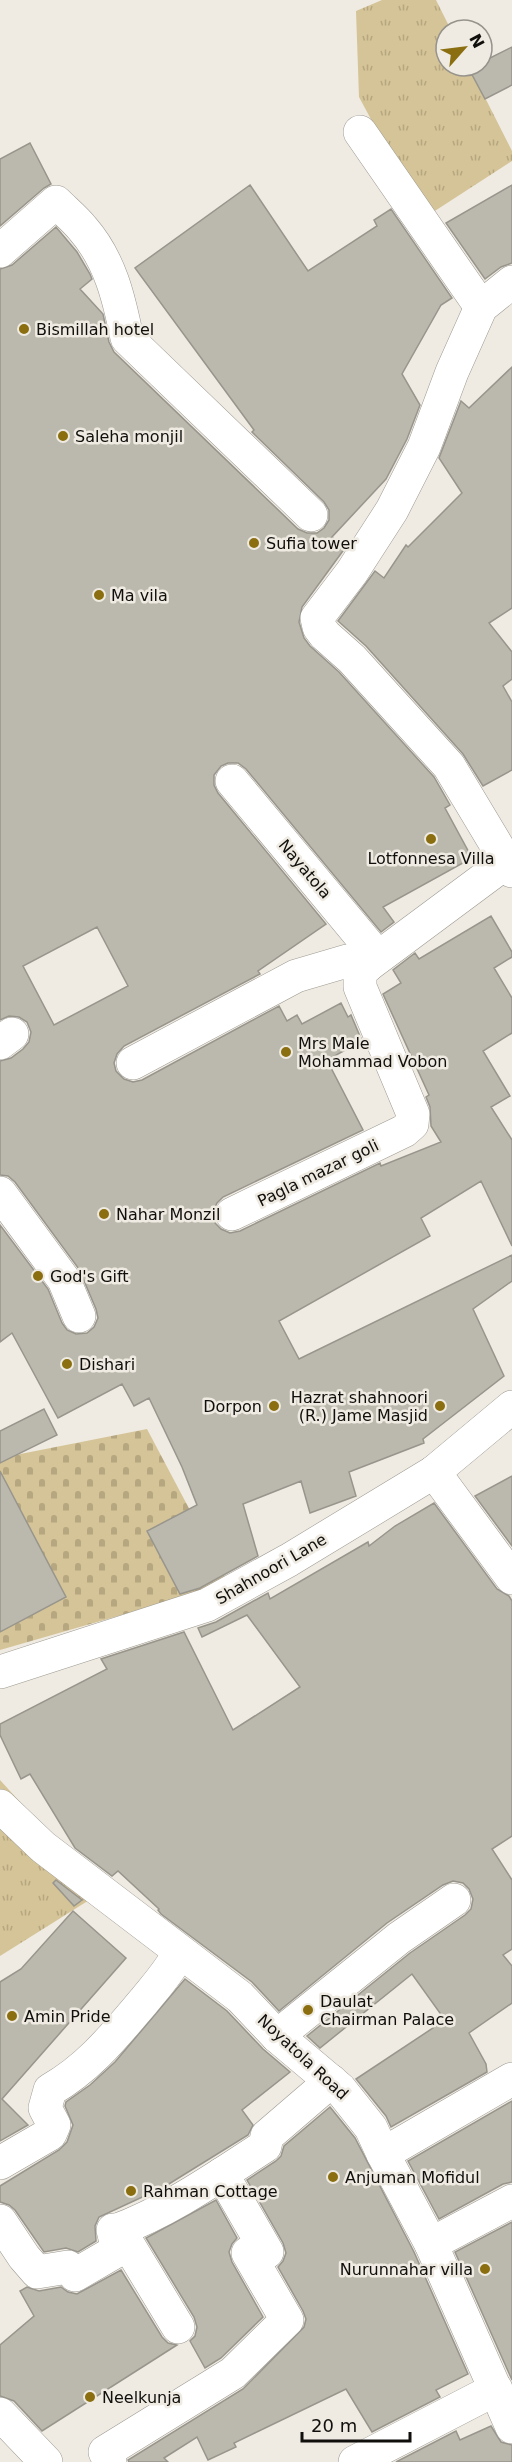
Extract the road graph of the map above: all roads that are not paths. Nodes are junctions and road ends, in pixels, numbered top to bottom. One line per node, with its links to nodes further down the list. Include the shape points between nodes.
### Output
1 (360, 132): 4 (street)
2 (0, 251): 5 (street, via 56,202 83,228 105,261 119,298 127,338)
3 (512, 282): 4 (street)
4 (481, 307): 7 (street, via 424,447 392,510 317,618 325,635 352,659 449,766)
5 (311, 514)
6 (232, 781): 8 (street, Nayatola)
7 (510, 866): 8 (street)
8 (373, 961): 9 (street, via 347,961 296,976); 11 (street, Pagla mazar goli, via 360,973 360,987 413,1114 412,1124)
9 (133, 1063)
10 (0, 1193): 12 (street, via 64,1280)
11 (232, 1214)
12 (79, 1316)
13 (512, 1407): 14 (street, Shahnoori Lane)
14 (434, 1472): 15 (street); 16 (street, Shahnoori Lane, via 207,1605)
15 (512, 1578)
16 (0, 1672)
17 (0, 1806): 19 (street, Noyatola Road, via 43,1847)
18 (454, 1900): 20 (street, via 399,1938)
19 (179, 1953): 20 (street, Noyatola Road, via 240,1997); 24 (street, via 102,2051 50,2090 45,2108 54,2125 50,2134)
20 (277, 2036): 22 (street, Noyatola Road)
21 (512, 2079): 23 (street)
22 (331, 2081): 23 (street, Noyatola Road, via 371,2127); 25 (street, via 267,2136 265,2146)
23 (383, 2154): 29 (street, Noyatola Road)
24 (0, 2163)
25 (222, 2174): 28 (street); 34 (street, via 286,2320 233,2373)
26 (512, 2201): 29 (street)
27 (0, 2221): 28 (street, via 37,2272 68,2267 75,2275 118,2250)
28 (115, 2230): 30 (street, via 127,2240)
29 (431, 2244): 31 (street, Noyatola Road)
30 (178, 2327)
31 (496, 2389): 33 (street, Noyatola Road); 36 (street)
32 (0, 2414): 35 (street)
33 (512, 2427)
34 (100, 2458)
35 (46, 2462)
36 (356, 2462)

